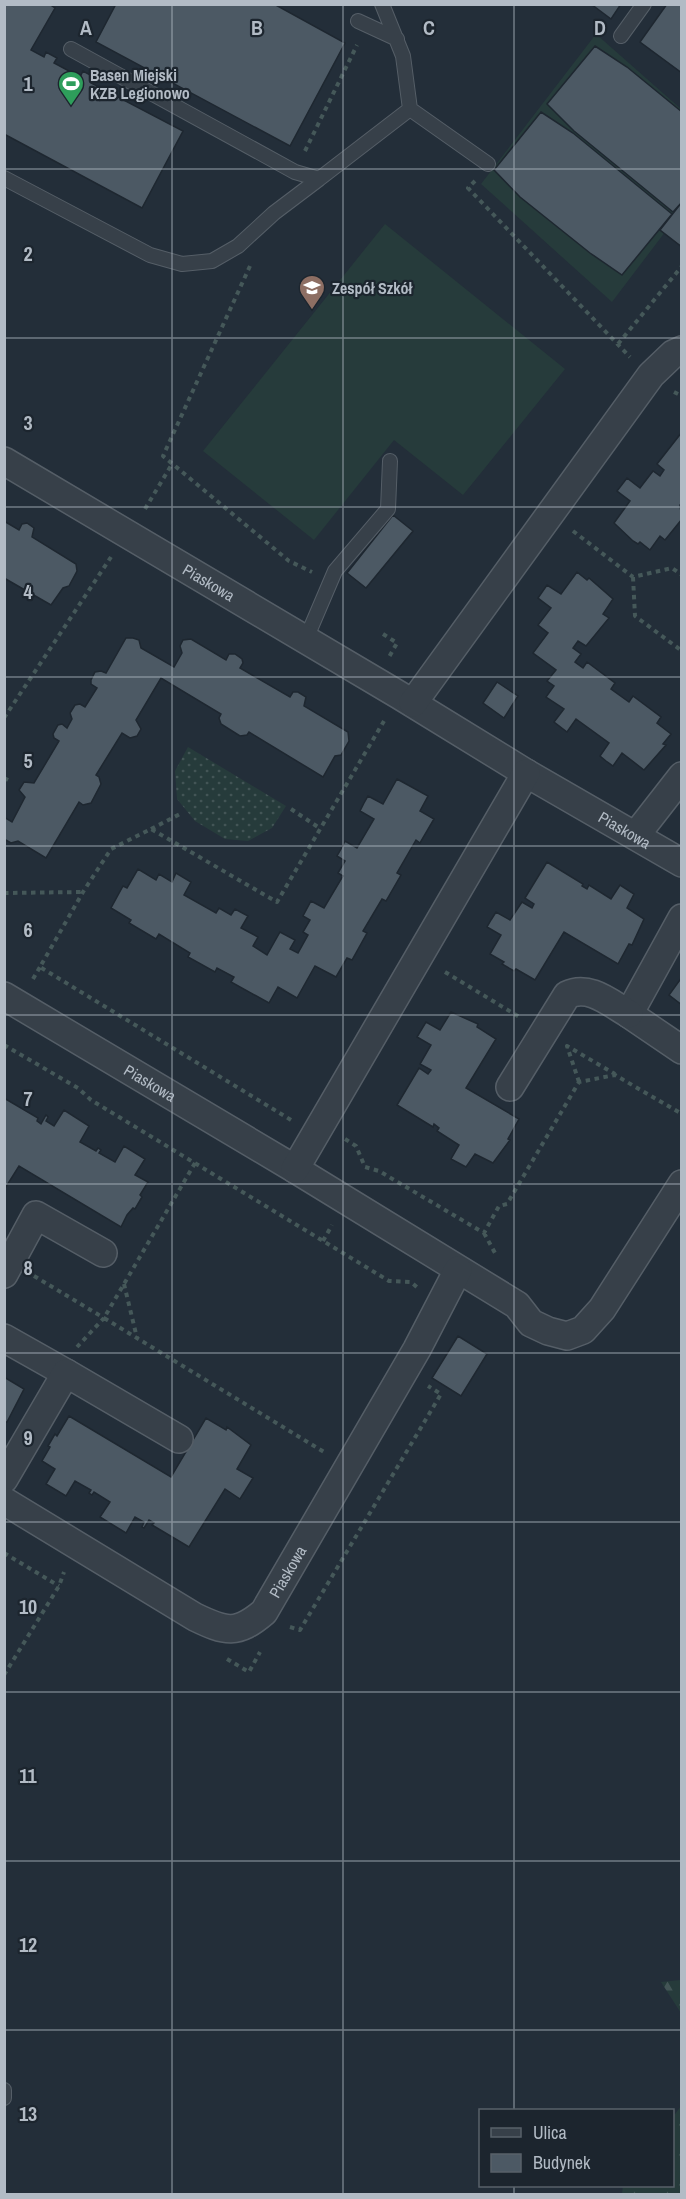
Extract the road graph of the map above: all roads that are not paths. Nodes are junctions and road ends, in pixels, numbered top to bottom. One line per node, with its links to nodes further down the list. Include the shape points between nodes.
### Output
1 (382, 4): 5 (lane)
2 (644, 4): 4 (lane)
3 (358, 21): 5 (lane)
4 (621, 36)
5 (396, 39): 7 (lane, via 403,56)
6 (71, 49): 10 (lane, via 295,172)
7 (410, 108): 8 (lane); 10 (lane)
8 (488, 164)
9 (4, 178): 10 (lane, via 150,255 182,264 212,261 238,246)
10 (320, 178)
11 (681, 350): 15 (street, via 651,375)
12 (4, 461): 14 (street, Piaskowa)
13 (390, 461): 14 (lane, via 388,509 335,571)
14 (306, 639): 15 (street, Piaskowa)
15 (413, 704): 16 (street, Piaskowa)
16 (526, 773): 18 (street, Piaskowa); 25 (street)
17 (681, 776): 18 (street)
18 (636, 835): 19 (street, Piaskowa)
19 (681, 863)
20 (681, 918): 22 (street)
21 (4, 996): 25 (street, Piaskowa)
22 (629, 1014): 23 (street); 24 (street, via 589,991 567,995)
23 (681, 1050)
24 (510, 1087)
25 (295, 1169): 28 (street, Piaskowa)
26 (681, 1184): 28 (street, Piaskowa, via 602,1309 583,1330 567,1335 531,1323 517,1305)
27 (103, 1253): 29 (street, via 36,1215)
28 (458, 1270): 34 (street, Piaskowa, via 417,1349 264,1612 247,1626 229,1629 195,1617)
29 (4, 1274)
30 (4, 1338): 31 (street)
31 (66, 1373): 32 (street); 33 (street)
32 (179, 1439)
33 (4, 1479)
34 (4, 1501)
35 (4, 2090): 36 (lane)
36 (4, 2098)

